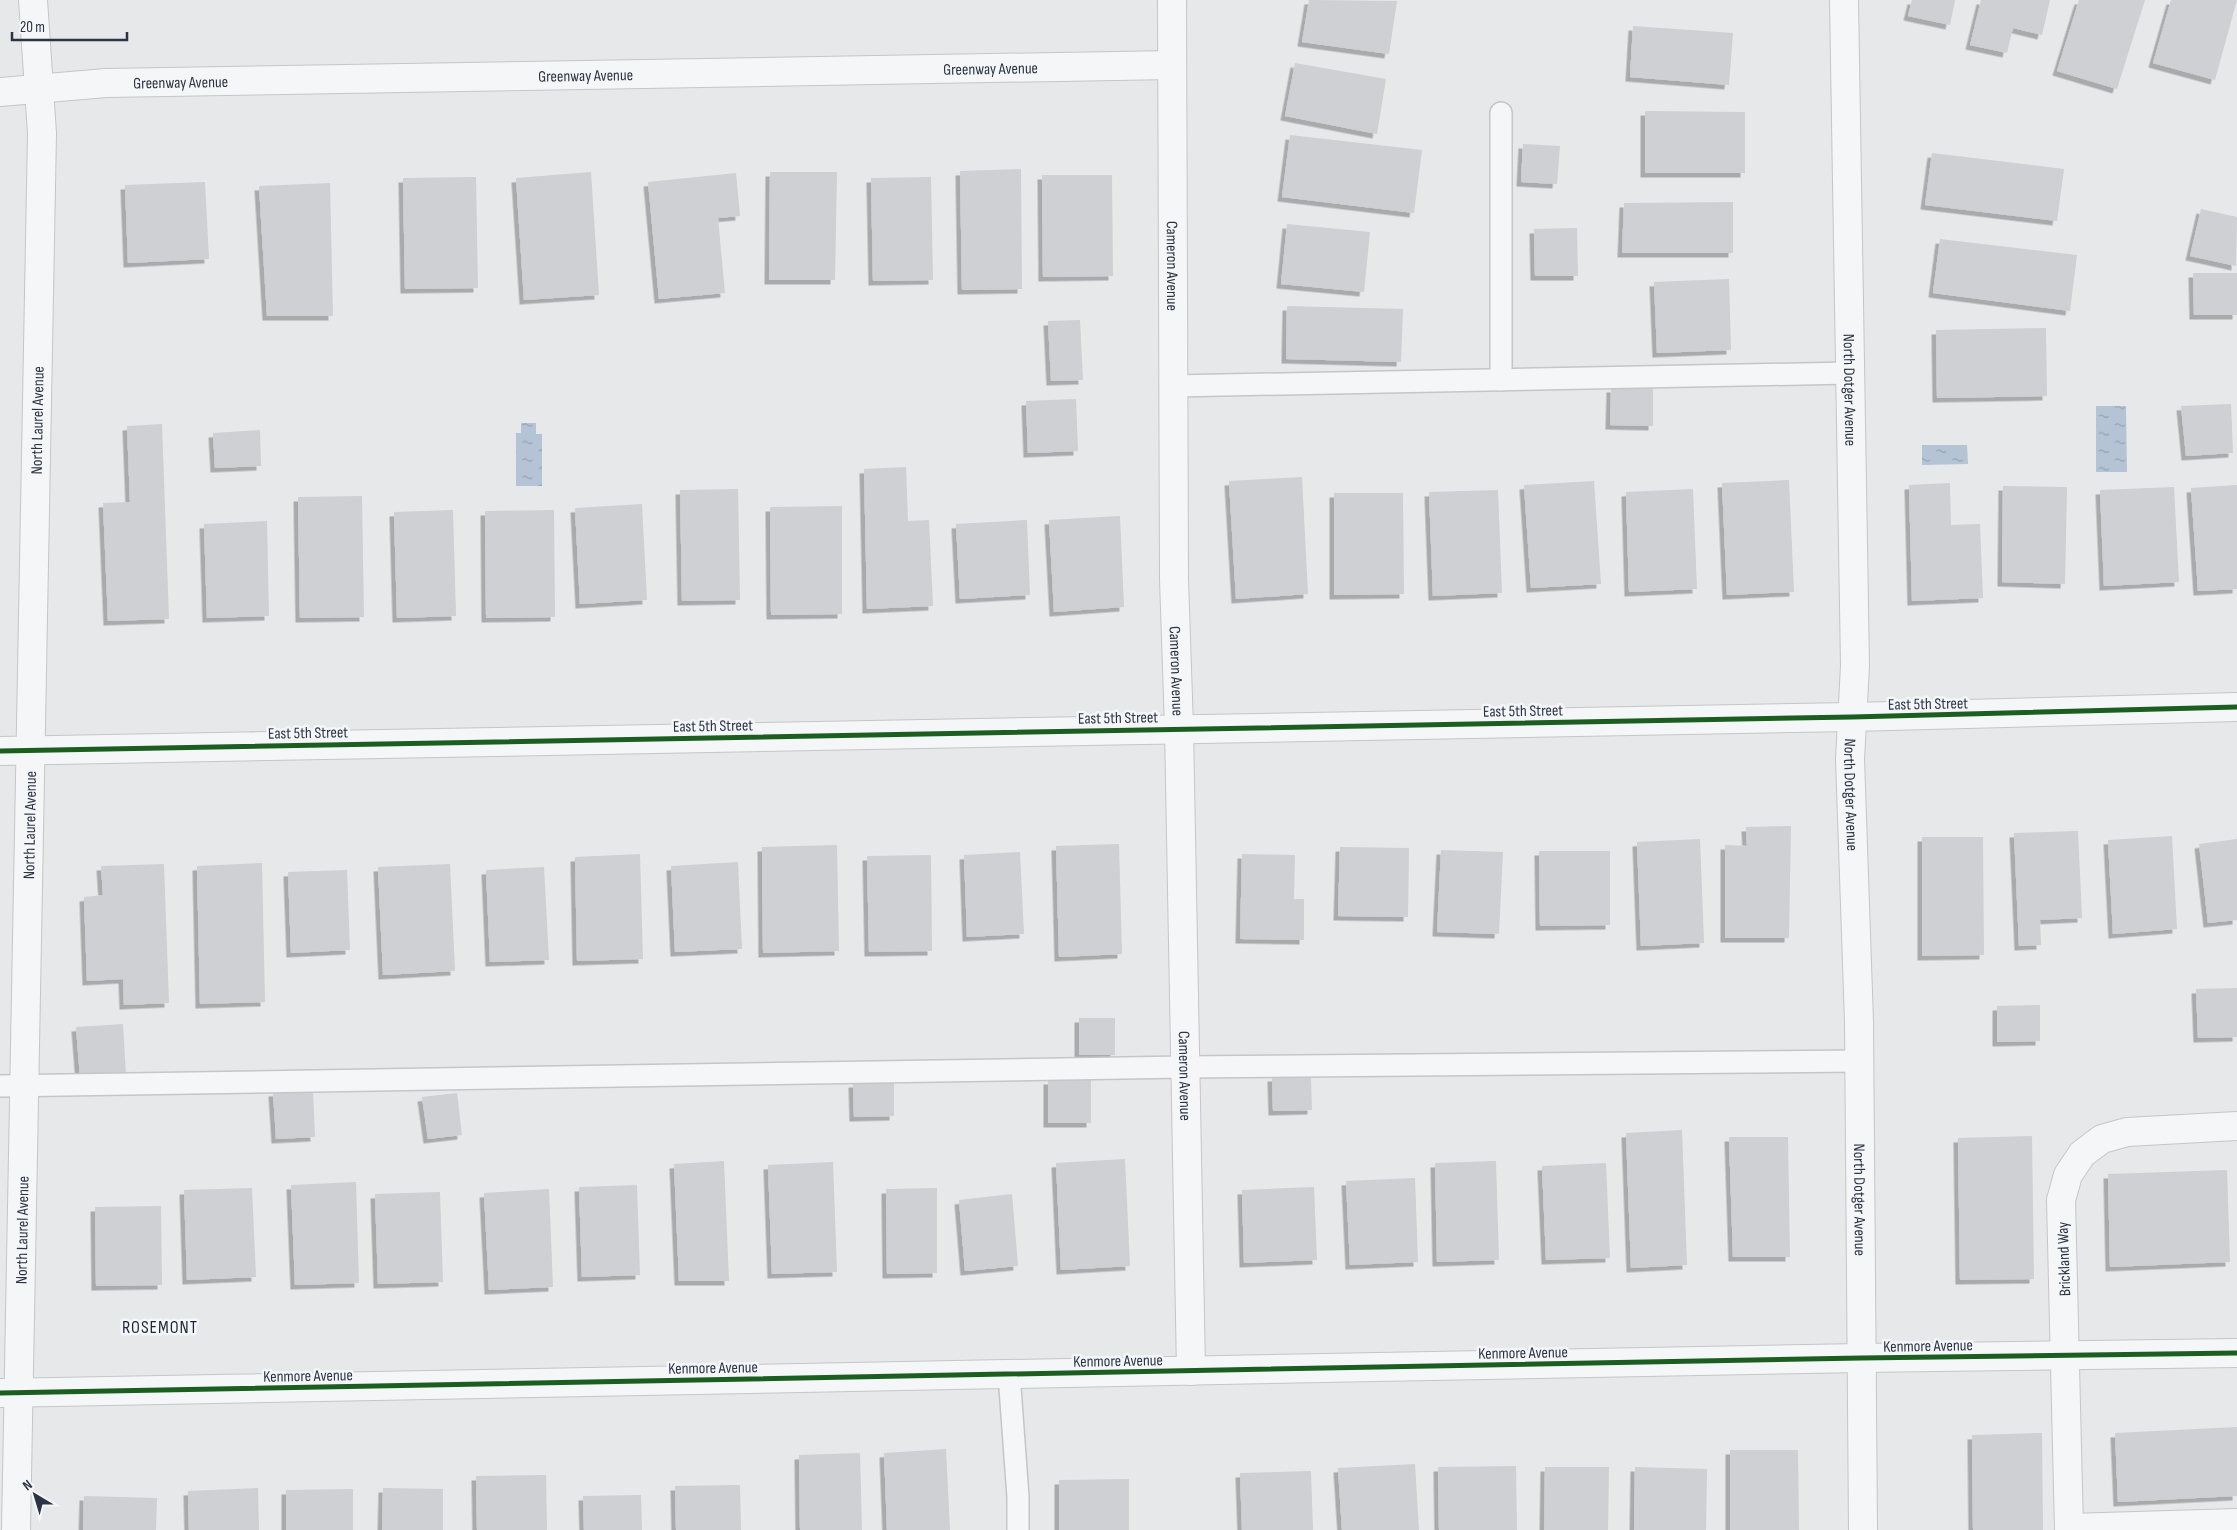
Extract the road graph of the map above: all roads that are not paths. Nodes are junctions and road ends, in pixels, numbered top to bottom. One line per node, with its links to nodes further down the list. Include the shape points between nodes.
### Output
1 (33, 0): 5 (street, North Laurel Avenue)
2 (1172, 0): 4 (street, Cameron Avenue)
3 (1844, 0): 8 (street, North Dotger Avenue)
4 (1172, 65): 5 (street, Greenway Avenue, via 106,83); 10 (street, Cameron Avenue)
5 (38, 88): 6 (street, Greenway Avenue); 14 (street, North Laurel Avenue, via 42,133)
6 (0, 92)
7 (1501, 114): 9 (lane)
8 (1850, 373): 9 (lane); 12 (street, North Dotger Avenue, via 1855,666)
9 (1501, 380): 10 (lane)
10 (1174, 386): 13 (street, Cameron Avenue, via 1174,579)
11 (2237, 707): 12 (street, East 5th Street)
12 (1852, 717): 13 (street, East 5th Street); 16 (street, North Dotger Avenue, via 1850,759)
13 (1179, 728): 14 (street, East 5th Street); 17 (street, Cameron Avenue)
14 (32, 750): 15 (street, East 5th Street); 18 (street, North Laurel Avenue)
15 (0, 751)
16 (1859, 1061): 17 (lane); 22 (street, North Dotger Avenue)
17 (1185, 1067): 18 (lane); 23 (street, Cameron Avenue)
18 (12, 1086): 25 (street, North Laurel Avenue)
19 (2237, 1126): 21 (street, Brickland Way, via 2127,1132 2102,1139 2082,1154 2068,1175 2061,1200)
20 (2237, 1353): 21 (street, Kenmore Avenue)
21 (2065, 1356): 22 (street, Kenmore Avenue); 27 (street, Brickland Way)
22 (1861, 1358): 23 (street, Kenmore Avenue); 30 (street, North Dotger Avenue)
23 (1191, 1371): 24 (street, Kenmore Avenue)
24 (1009, 1374): 25 (street, Kenmore Avenue); 29 (lane)
25 (10, 1393): 28 (street, North Laurel Avenue)
26 (2237, 1523): 27 (street)
27 (2069, 1529)
28 (16, 1530)
29 (1018, 1530)
30 (1863, 1530)

